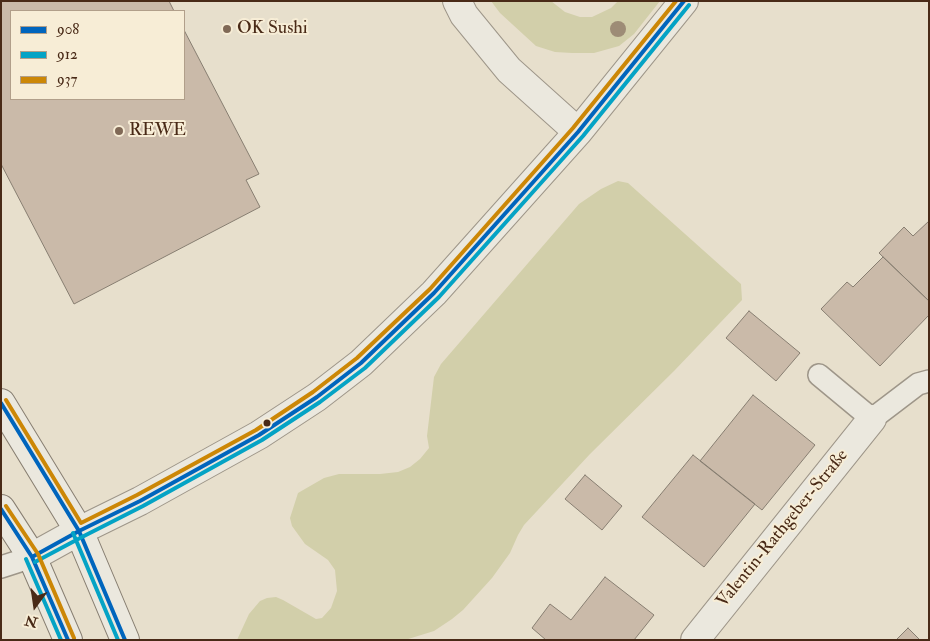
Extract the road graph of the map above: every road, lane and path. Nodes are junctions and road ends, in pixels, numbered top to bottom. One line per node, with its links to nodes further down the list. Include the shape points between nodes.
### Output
1 (457, 1): 3 (street, via 464,15 509,70)
2 (684, 1): 3 (street)
3 (578, 132): 9 (street, via 434,293 361,363 259,435)
4 (819, 375): 7 (lane)
5 (929, 381): 7 (lane, via 918,384)
6 (1, 403): 9 (street)
7 (872, 418): 14 (street, Valentin-Rathgeber-Straße)
8 (1, 509): 10 (street)
9 (79, 531): 10 (street); 13 (street)
10 (32, 557): 11 (lane); 12 (street)
11 (1, 567)
12 (68, 640)
13 (125, 640)
14 (695, 640)

